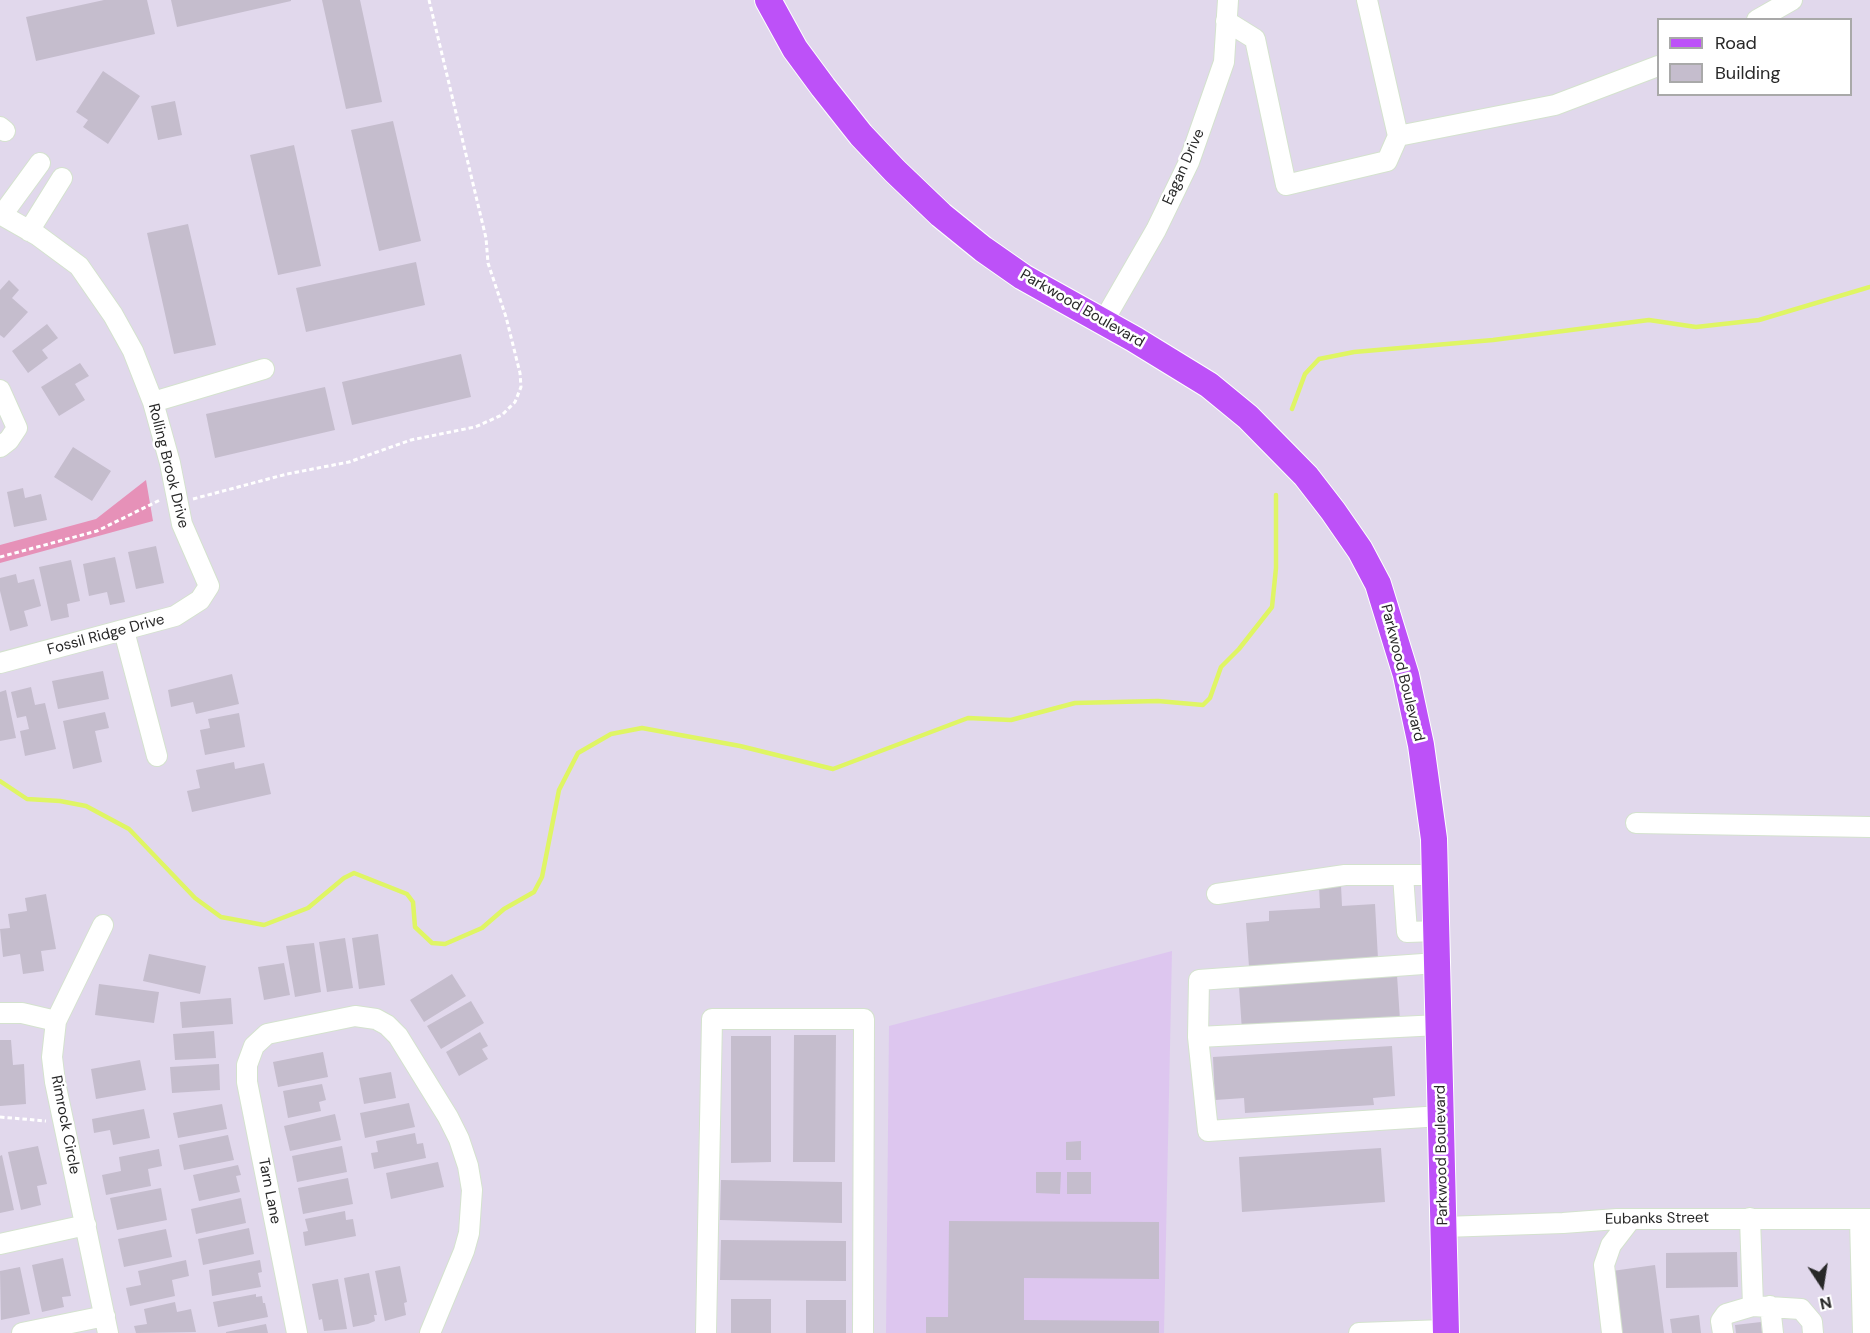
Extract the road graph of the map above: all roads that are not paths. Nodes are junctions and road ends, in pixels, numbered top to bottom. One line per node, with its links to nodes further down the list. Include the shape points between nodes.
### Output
1 (768, 0): 13 (main road, Parkwood Boulevard, via 795,49 823,87 903,179 983,249 1023,277)
2 (1228, 0): 6 (street, Eagan Drive)
3 (1367, 0): 8 (street)
4 (1792, 0): 5 (street)
5 (1760, 18)
6 (1226, 21): 8 (street, via 1255,39 1286,185 1387,161); 13 (street, Eagan Drive, via 1224,62 1189,162 1156,230)
7 (1657, 67): 8 (street, via 1555,105)
8 (1398, 136)
9 (40, 163): 11 (street)
10 (62, 178): 12 (street)
11 (1, 215): 12 (street, Rolling Brook Drive)
12 (29, 231): 16 (street, Rolling Brook Drive, via 79,266 93,283 133,351)
13 (1103, 322): 25 (main road, Parkwood Boulevard, via 1209,385 1248,417 1306,476 1360,550 1378,584 1406,675 1428,786)
14 (264, 369): 16 (street)
15 (0, 390): 17 (street, via 17,428)
16 (153, 402): 18 (street, Rolling Brook Drive, via 186,536 208,581)
17 (5, 443)
18 (206, 594): 19 (street, Fossil Ridge Drive, via 175,616)
19 (124, 631): 20 (street, Fossil Ridge Drive); 21 (street)
20 (0, 663)
21 (157, 756)
22 (1636, 823): 23 (street)
23 (1870, 827)
24 (1403, 875): 25 (street); 26 (street, via 1345,875); 28 (street, via 1407,932)
25 (1436, 875): 28 (main road, Parkwood Boulevard)
26 (1217, 894)
27 (103, 925): 31 (street, Rimrock Circle)
28 (1437, 932): 29 (main road, Parkwood Boulevard)
29 (1437, 963): 32 (main road, Parkwood Boulevard); 33 (street, via 1199,980)
30 (0, 1013): 31 (street, via 22,1012)
31 (56, 1021): 38 (street, Rimrock Circle, via 52,1057 55,1082)
32 (1439, 1024): 33 (street); 34 (main road, Parkwood Boulevard)
33 (1198, 1037): 34 (street, via 1208,1131)
34 (1441, 1116): 39 (main road, Parkwood Boulevard)
35 (1631, 1218): 36 (street, Eubanks Street); 39 (street, Eubanks Street); 50 (street, via 1611,1245 1604,1264)
36 (1750, 1218): 37 (street, Eubanks Street); 41 (street)
37 (1865, 1219): 54 (street)
38 (86, 1226): 40 (street); 42 (street, Rimrock Circle)
39 (1443, 1227): 43 (main road, Parkwood Boulevard)
40 (0, 1244)
41 (1761, 1306): 51 (street, via 1726,1314 1721,1321); 52 (street); 53 (street, via 1800,1309 1812,1322)
42 (106, 1325): 44 (street)
43 (1445, 1331): 49 (street)
44 (22, 1333)
45 (297, 1333): 46 (street, Tarn Lane, via 247,1082 247,1065 253,1049 267,1034 356,1016 376,1019 398,1036 459,1138 472,1190 472,1214 464,1251)
46 (430, 1333)
47 (706, 1333): 48 (street, via 712,1019 864,1019)
48 (863, 1333)
49 (1359, 1333)
50 (1612, 1333)
51 (1723, 1333)
52 (1773, 1333)
53 (1813, 1333)
54 (1863, 1333)

